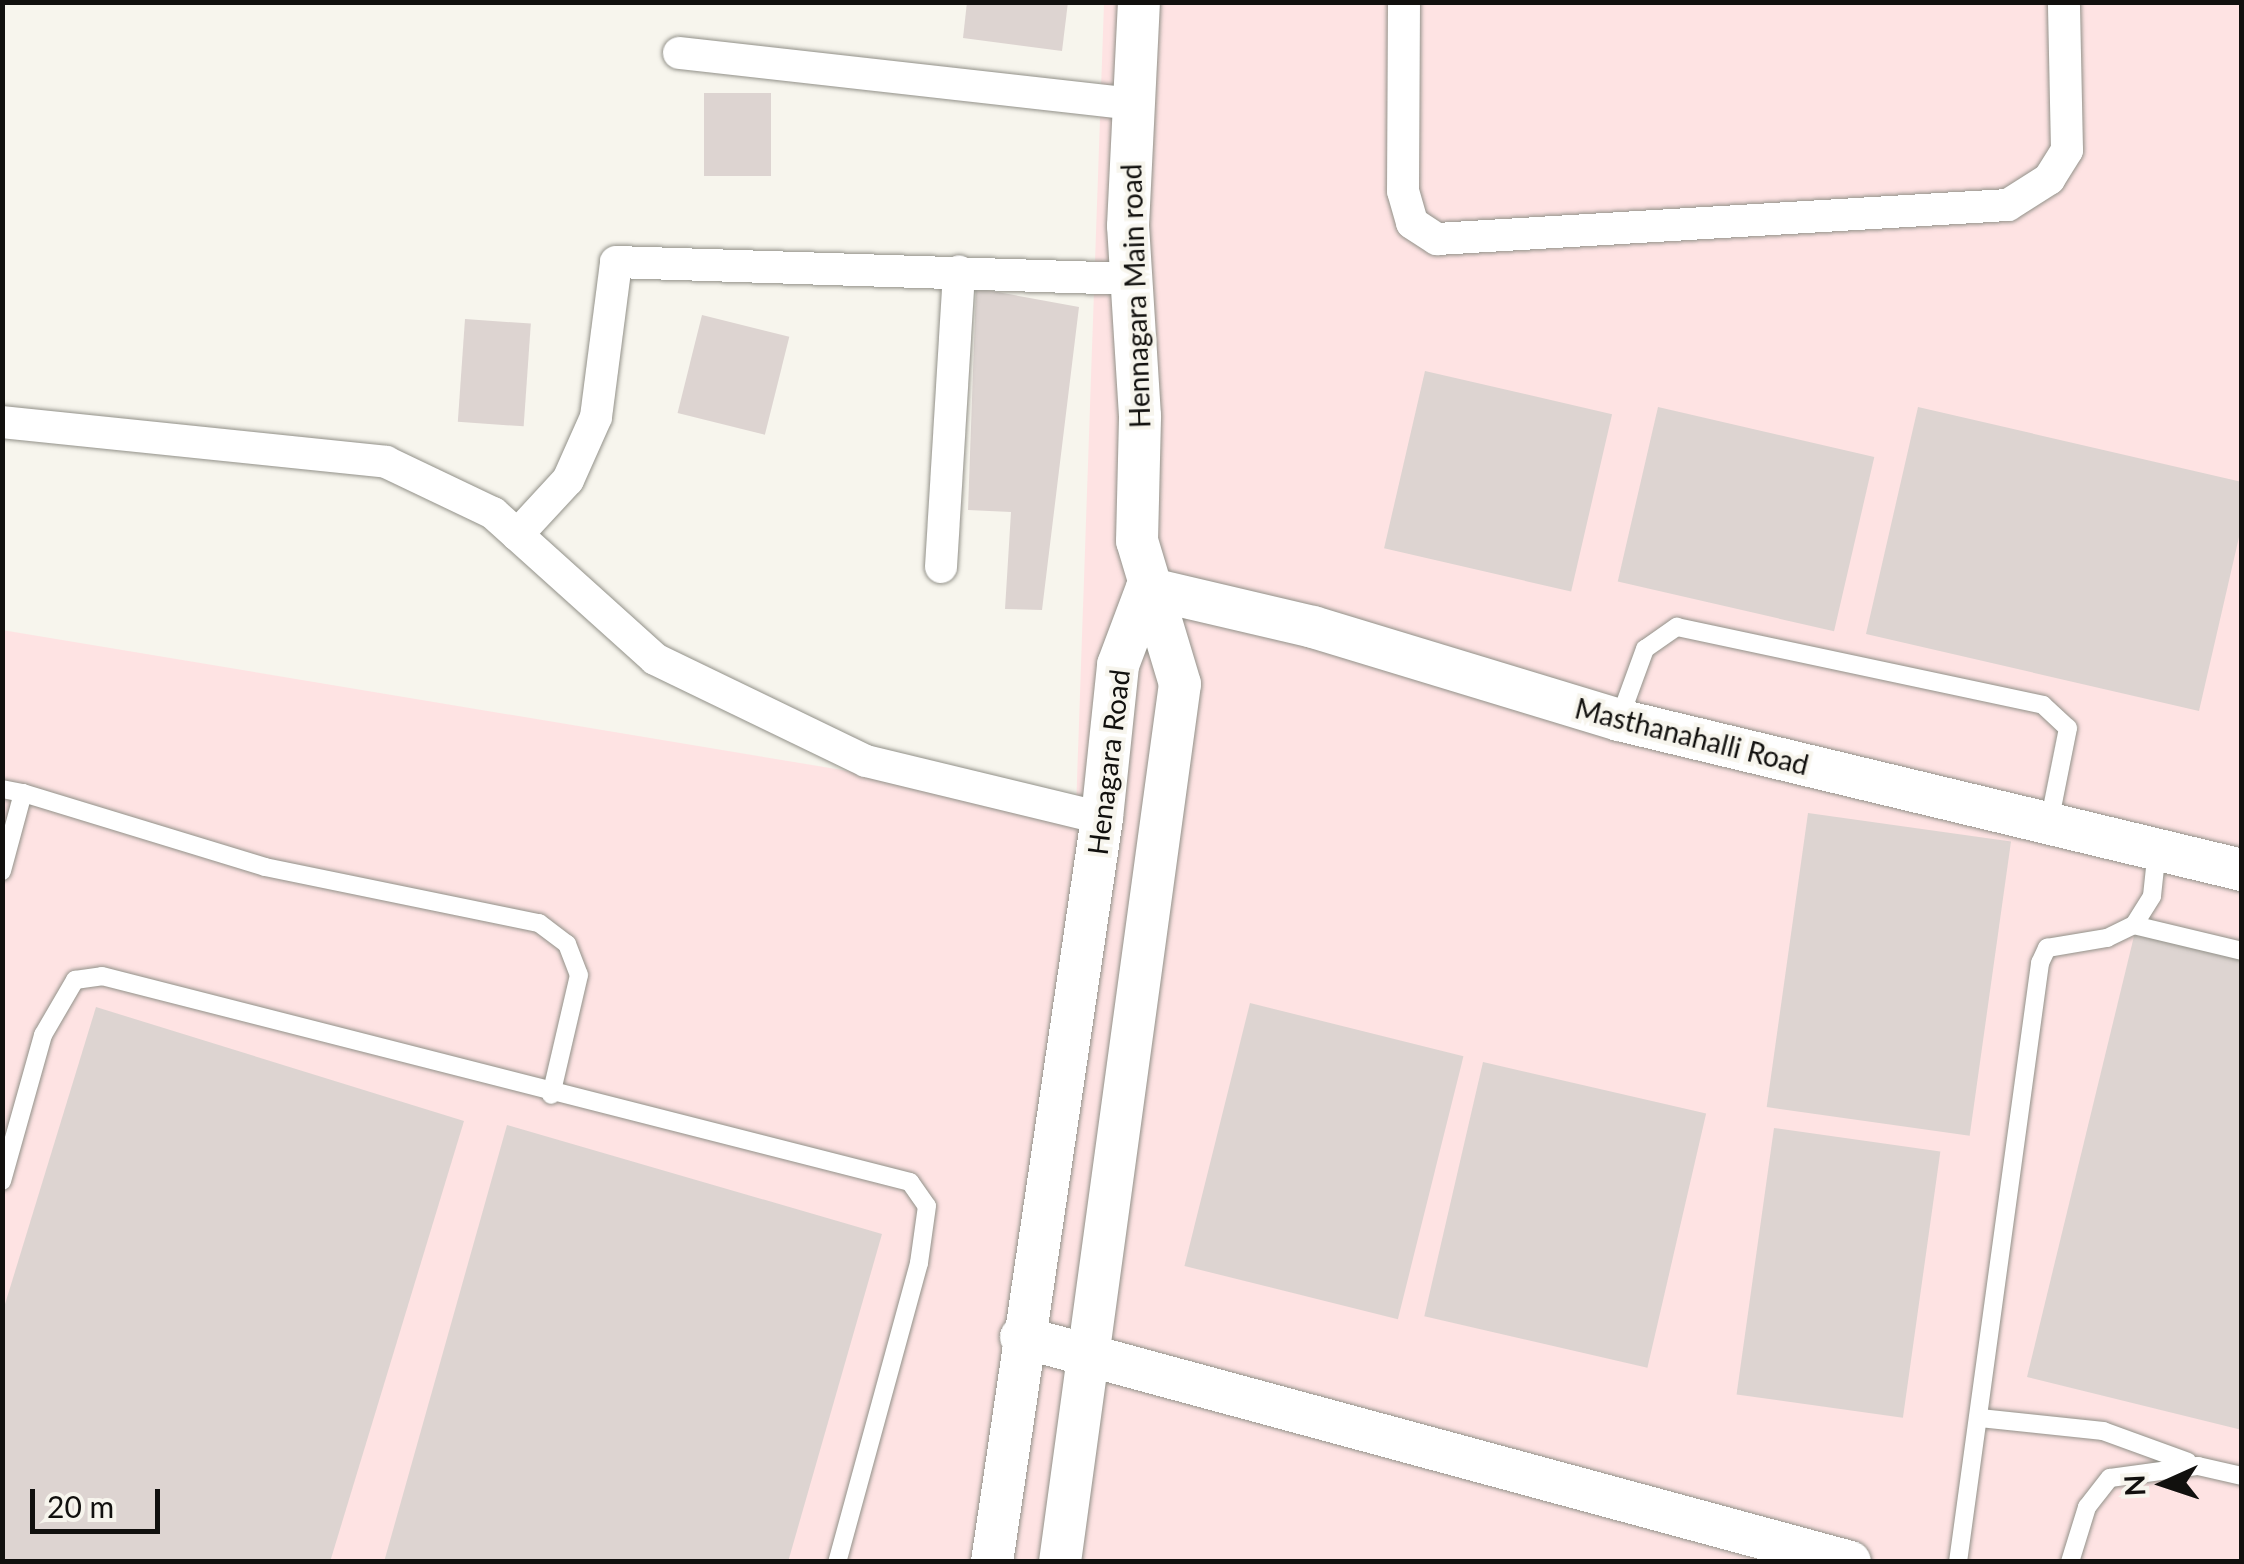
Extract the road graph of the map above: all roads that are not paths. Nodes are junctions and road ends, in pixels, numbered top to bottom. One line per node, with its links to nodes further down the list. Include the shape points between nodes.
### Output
1 (1139, 2): 5 (street, Hennagara Main road)
2 (1404, 2): 3 (street, via 1403,192 1412,223 1436,239 2008,206 2049,179 2067,150)
3 (2064, 2)
4 (678, 53): 5 (street)
5 (1134, 104): 7 (street, Hennagara Main road)
6 (959, 272): 7 (street); 9 (street, via 616,262 596,417 568,480); 10 (street)
7 (1131, 279): 11 (street, Hennagara Main road, via 1140,416 1137,541)
8 (2, 422): 9 (street, via 386,462 493,514)
9 (516, 535): 15 (street, via 654,659 866,761)
10 (941, 567)
11 (1147, 588): 12 (street, Masthanahalli Road, via 1312,627); 15 (street, Henagara Road, via 1118,665); 25 (street, Henagara Road, via 1180,684)
12 (1619, 720): 16 (street, Masthanahalli Road); 16 (lane, via 1644,649 1677,628 2044,705 2068,728)
13 (2, 789): 14 (lane)
14 (24, 793): 19 (lane); 22 (lane, via 264,867 539,923 567,944 579,975)
15 (1102, 818): 24 (street, Henagara Road)
16 (2049, 823): 17 (street, Masthanahalli Road)
17 (2157, 849): 18 (street, Masthanahalli Road); 20 (lane, via 2152,896)
18 (2242, 870)
19 (2, 871)
20 (2134, 926): 21 (lane); 26 (lane, via 2107,938 2047,948 2040,963)
21 (2242, 951)
22 (551, 1095): 23 (lane, via 102,976 75,980 43,1035); 29 (lane, via 910,1182 927,1206 919,1263)
23 (2, 1181)
24 (1021, 1337): 25 (street); 30 (street, Henagara Road)
25 (1086, 1357): 31 (street, Henagara Road); 32 (street)
26 (1980, 1418): 27 (lane, via 2103,1431); 33 (lane)
27 (2198, 1466): 28 (lane); 34 (lane, via 2141,1468 2110,1478 2087,1507)
28 (2242, 1476)
29 (837, 1562)
30 (992, 1562)
31 (1060, 1562)
32 (1850, 1562)
33 (1958, 1562)
34 (2070, 1562)

